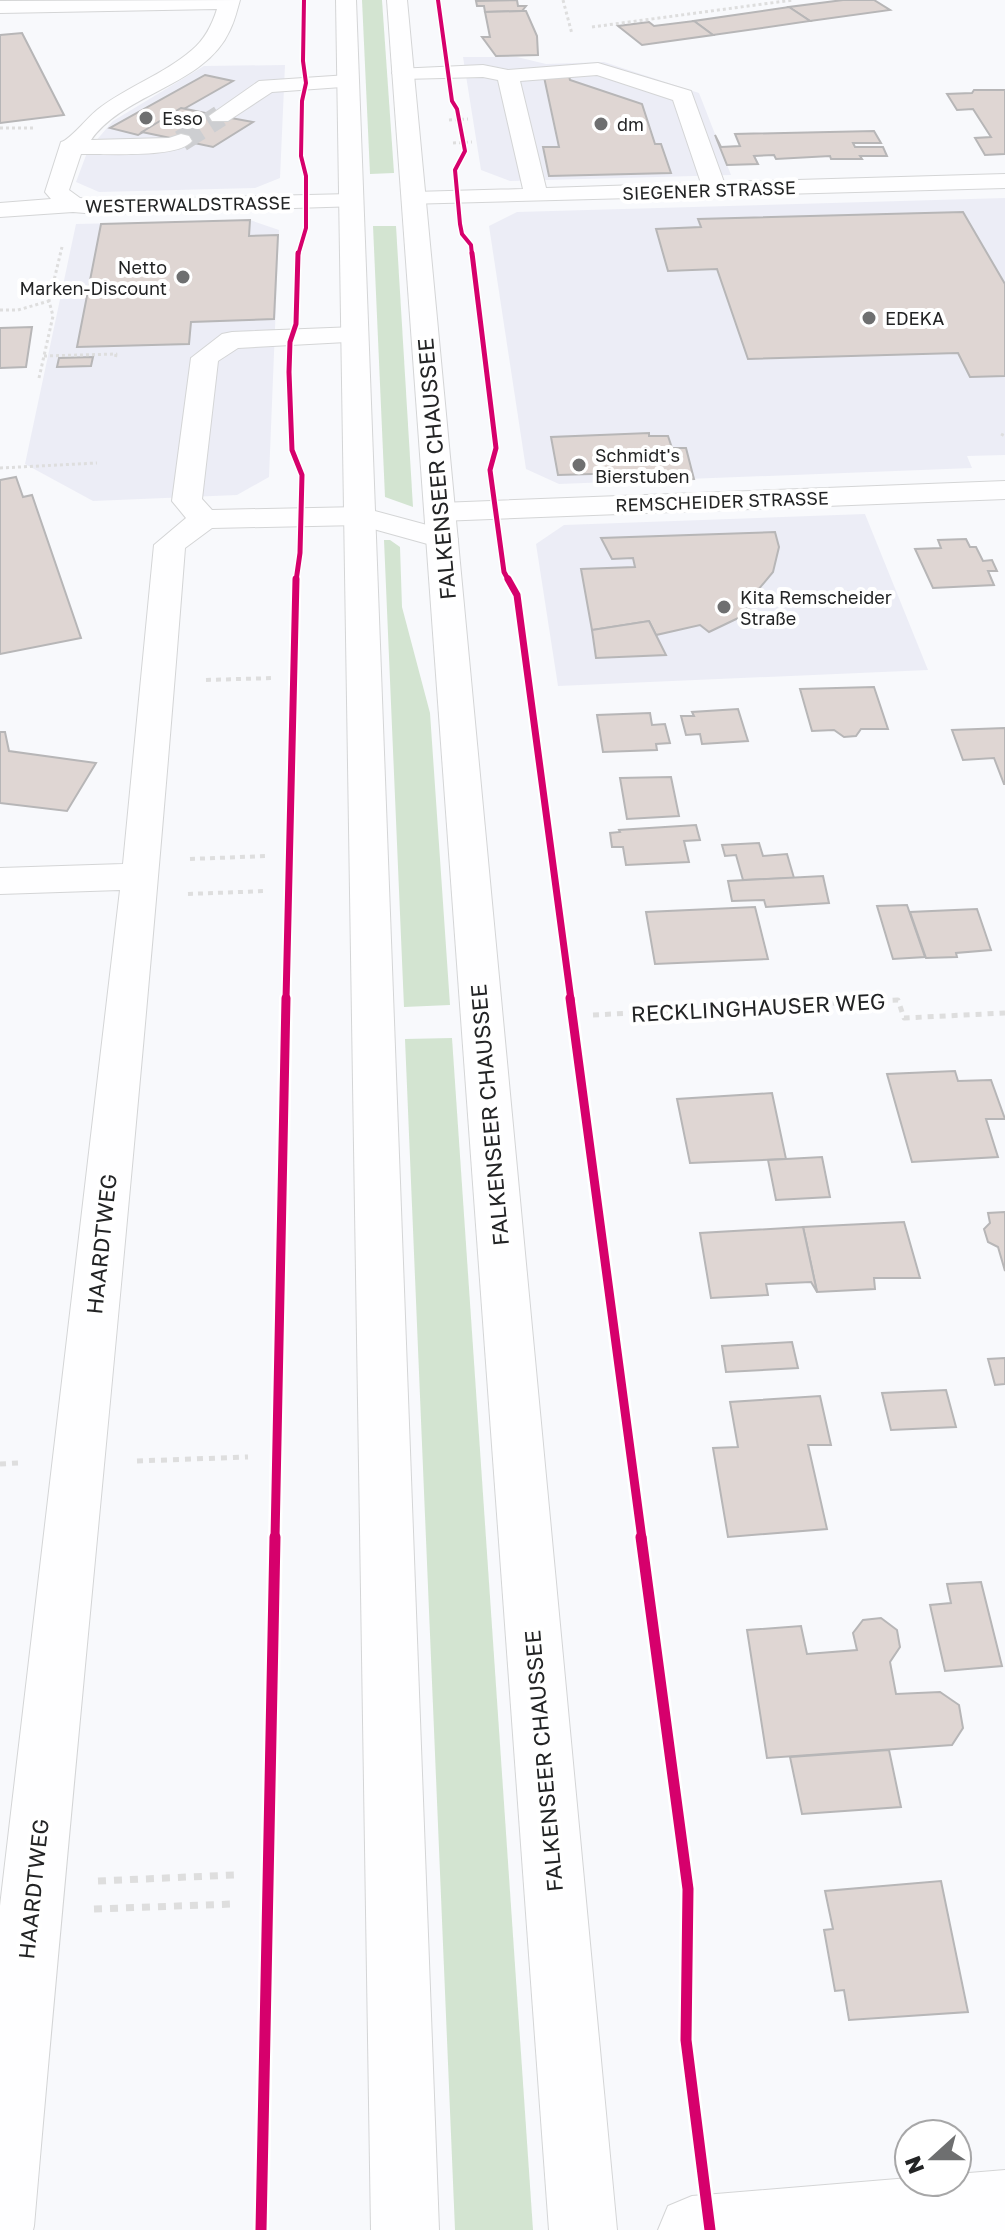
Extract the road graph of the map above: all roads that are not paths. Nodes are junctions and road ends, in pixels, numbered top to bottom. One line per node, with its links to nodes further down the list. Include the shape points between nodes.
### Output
1 (346, 0): 7 (main road)
2 (397, 0): 5 (main road, FALKENSEER CHAUSSEE)
3 (229, 2): 4 (main road); 10 (main road, via 221,31 203,52 115,105)
4 (0, 7)
5 (403, 73): 6 (main road, via 483,71); 15 (main road, FALKENSEER CHAUSSEE)
6 (508, 76): 12 (main road, via 598,69 683,96); 13 (main road)
7 (348, 81): 8 (main road, via 267,86); 16 (main road)
8 (220, 116)
9 (181, 141): 10 (main road)
10 (69, 147): 14 (main road, via 59,175)
11 (1005, 181): 12 (main road, SIEGENER STRASSE)
12 (715, 190): 13 (main road, SIEGENER STRASSE)
13 (536, 195): 15 (main road, SIEGENER STRASSE)
14 (65, 198): 16 (main road, WESTERWALDSTRASSE, via 97,207); 17 (main road, WESTERWALDSTRASSE)
15 (414, 199): 16 (main road, WESTERWALDSTRASSE); 22 (main road, FALKENSEER CHAUSSEE)
16 (351, 201): 18 (main road)
17 (0, 210)
18 (355, 335): 20 (main road); 21 (main road, via 232,340 205,358 187,501)
19 (1005, 490): 22 (main road, REMSCHEIDER STRASSE)
20 (360, 516): 21 (main road); 22 (main road); 28 (main road)
21 (204, 519): 23 (main road, HAARDTWEG, via 170,545)
22 (441, 525): 29 (main road, FALKENSEER CHAUSSEE)
23 (140, 878): 24 (main road); 25 (main road, HAARDTWEG)
24 (0, 881)
25 (24, 1898): 27 (main road, HAARDTWEG)
26 (1005, 2204): 30 (main road)
27 (0, 2226)
28 (405, 2230)
29 (583, 2230)
30 (692, 2230)

